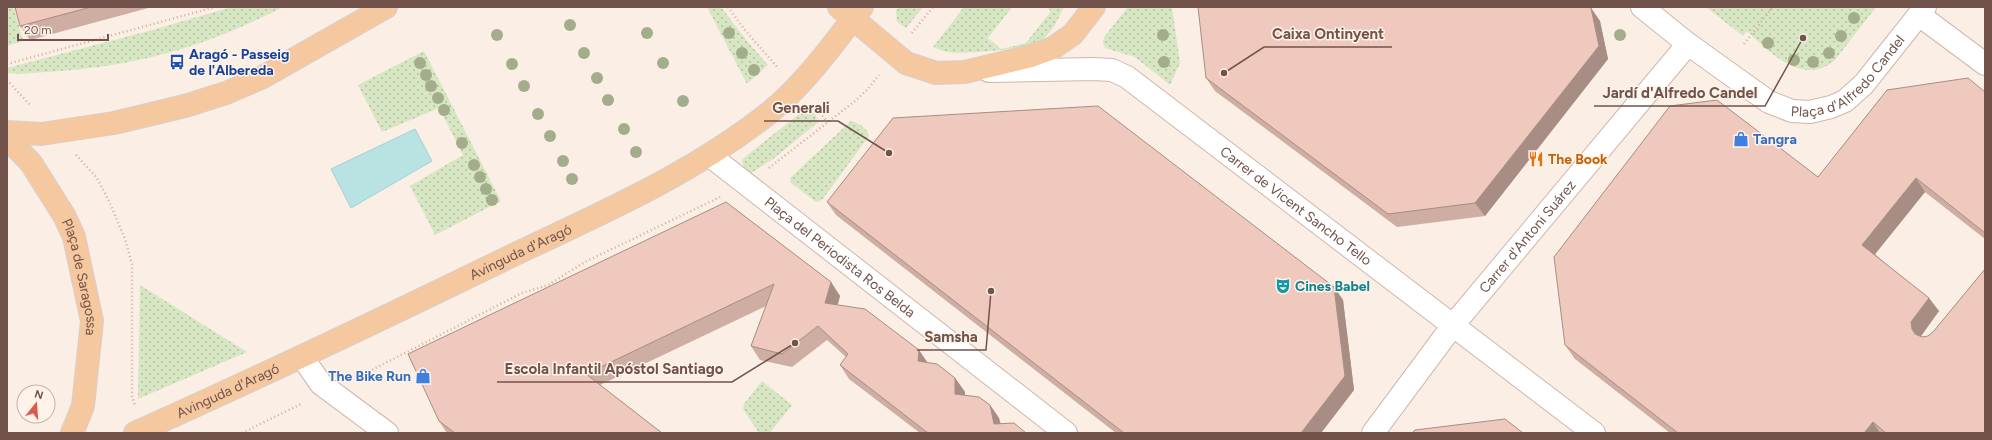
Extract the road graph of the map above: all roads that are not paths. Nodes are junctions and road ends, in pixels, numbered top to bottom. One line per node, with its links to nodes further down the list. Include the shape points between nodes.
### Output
1 (386, 7): 9 (main road, via 261,78 226,93 114,123 41,134)
2 (1094, 7): 8 (main road, via 1073,34 1053,48)
3 (1642, 7): 6 (street, Plaça d'Alfredo Candel)
4 (851, 11): 8 (main road, via 906,63 936,73); 11 (main road, Avinguda d'Aragó, via 807,77 796,89 740,135)
5 (1922, 11): 6 (street, Plaça d'Alfredo Candel, via 1859,88 1845,101 1830,108 1810,112 1792,111 1769,102); 7 (street)
6 (1688, 44): 12 (street, Carrer d'Antoni Suárez)
7 (1985, 64)
8 (965, 72): 12 (street, Carrer de Vicent Sancho Tello, via 1093,69 1112,70 1127,77)
9 (7, 132)
10 (7, 138): 14 (main road, Plaça de Saragossa, via 31,163 65,217 74,237 92,321 84,406)
11 (709, 155): 13 (main road, Avinguda d'Aragó, via 624,202); 17 (street, Plaça del Periodista Ros Belda)
12 (1454, 324): 18 (street, Carrer d'Antoni Suárez); 19 (street, Carrer de Vicent Sancho Tello)
13 (302, 357): 15 (main road, Avinguda d'Aragó); 16 (street, via 321,384)
14 (72, 433)
15 (135, 433)
16 (387, 433)
17 (1066, 433)
18 (1373, 433)
19 (1594, 433)

